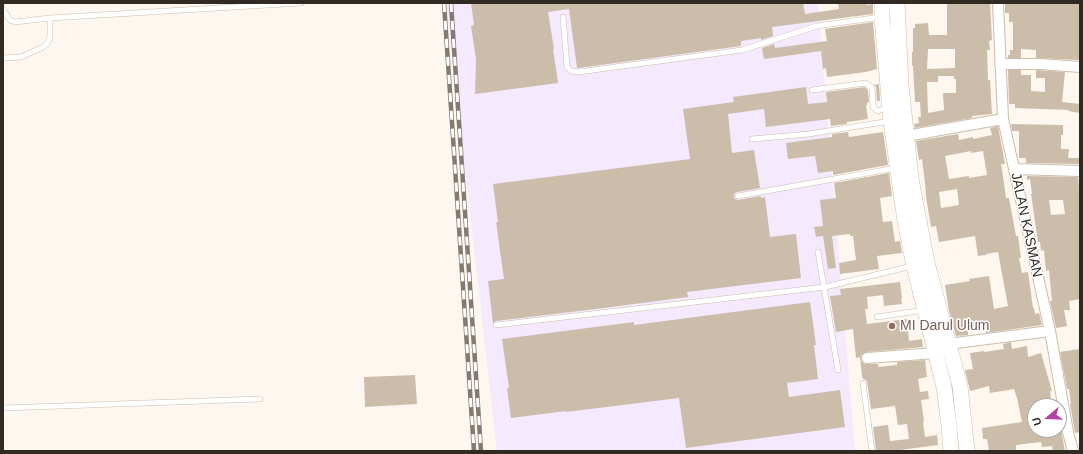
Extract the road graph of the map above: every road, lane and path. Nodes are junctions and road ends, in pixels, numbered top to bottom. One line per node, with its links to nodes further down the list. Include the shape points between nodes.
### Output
1 (301, 3): 7 (lane)
2 (897, 3): 14 (main road)
3 (998, 3): 9 (street, JALAN KASMAN)
4 (3, 9): 7 (lane, via 15,22)
5 (882, 10): 6 (lane, via 817,26 742,50 578,72 567,67); 12 (main road)
6 (563, 17)
7 (50, 18): 8 (lane, via 50,36 43,47 21,57)
8 (3, 58)
9 (1000, 64): 10 (street); 13 (street, JALAN KASMAN)
10 (1080, 67)
11 (812, 90): 12 (lane, via 866,83 872,88 873,107)
12 (890, 114): 15 (lane, via 809,134); 16 (main road)
13 (1003, 119): 14 (street); 17 (street, JALAN KASMAN)
14 (906, 136): 23 (main road)
15 (752, 139)
16 (897, 168): 19 (lane); 21 (main road)
17 (1015, 169): 18 (street); 26 (street, JALAN KASMAN)
18 (1080, 171)
19 (738, 196)
20 (818, 252): 22 (lane)
21 (914, 266): 22 (lane); 23 (main road)
22 (824, 287): 25 (lane); 29 (lane)
23 (932, 308): 24 (lane); 27 (main road)
24 (877, 317)
25 (496, 325)
26 (1050, 331): 27 (street); 36 (street, JALAN KASMAN)
27 (942, 348): 28 (street); 33 (main road); 35 (main road, via 960,386)
28 (867, 358)
29 (838, 370)
30 (863, 383): 34 (lane)
31 (260, 399): 32 (lane)
32 (3, 408)
33 (950, 450)
34 (872, 451)
35 (967, 451)
36 (1073, 451)

